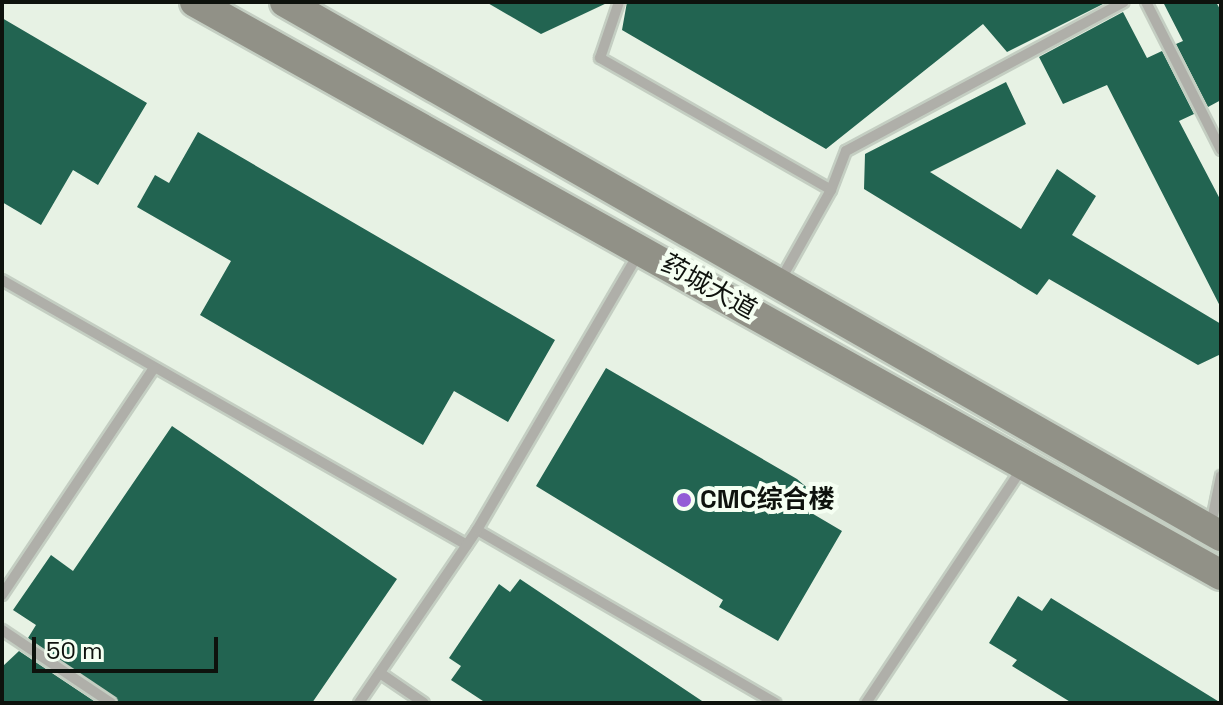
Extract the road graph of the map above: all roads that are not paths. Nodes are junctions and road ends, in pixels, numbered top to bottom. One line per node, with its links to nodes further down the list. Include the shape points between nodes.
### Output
1 (195, 2): 8 (main road, 药城大道)
2 (285, 2): 10 (main road, 药城大道, via 317,14)
3 (619, 2): 7 (lane, via 600,58)
4 (1124, 2): 7 (lane, via 846,151)
5 (1146, 2): 6 (lane)
6 (1221, 150)
7 (831, 190): 10 (lane)
8 (641, 250): 12 (main road, 药城大道); 14 (lane)
9 (2, 280): 11 (lane)
10 (779, 284): 15 (main road, 药城大道)
11 (154, 368): 16 (lane); 18 (lane)
12 (1026, 463): 17 (main road, 药城大道); 25 (lane)
13 (1221, 476): 15 (lane)
14 (477, 530): 16 (lane); 24 (lane)
15 (1215, 533)
16 (467, 545): 20 (lane)
17 (1221, 575)
18 (2, 595)
19 (2, 630): 21 (lane)
20 (380, 673): 22 (lane); 23 (lane)
21 (111, 703)
22 (359, 703)
23 (424, 703)
24 (776, 703)
25 (866, 703)

